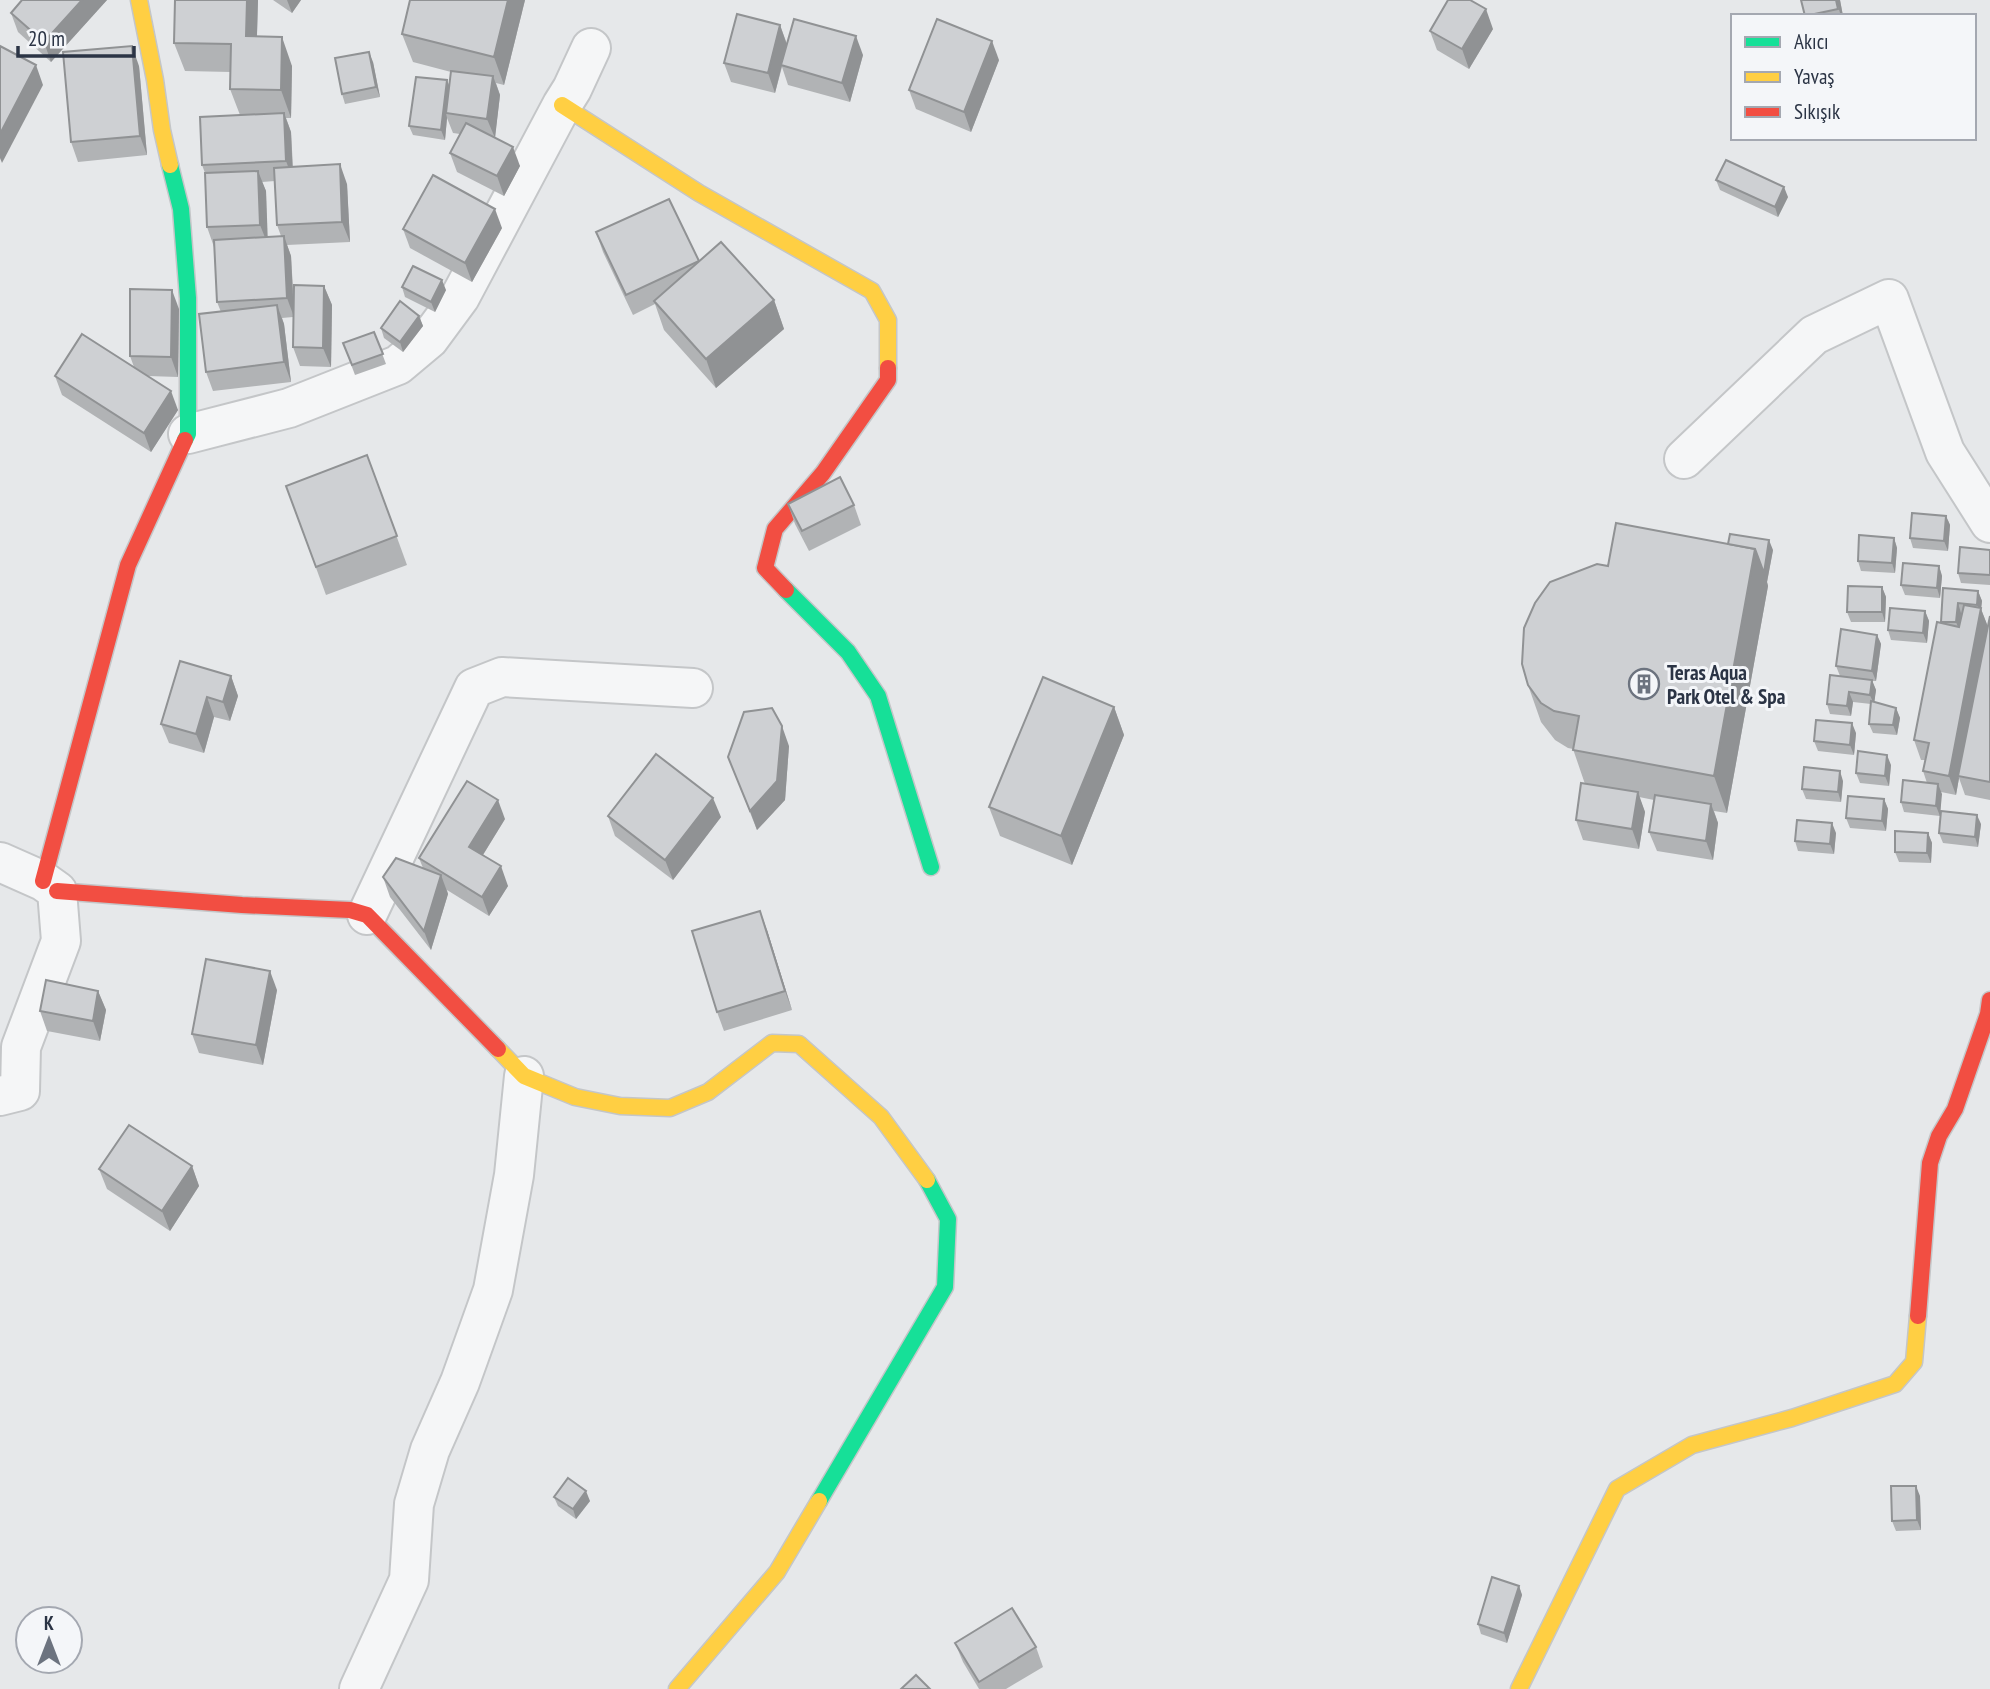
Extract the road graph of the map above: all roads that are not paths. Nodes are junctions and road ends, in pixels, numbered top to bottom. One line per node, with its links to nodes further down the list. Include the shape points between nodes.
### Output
1 (139, 0): 4 (street, via 181,209 188,298)
2 (591, 48): 3 (street)
3 (562, 105): 4 (street, via 460,297 429,339 386,370 289,408); 9 (street, via 699,193 872,291 888,320 888,380 823,473 775,529 765,568 848,652 878,696)
4 (188, 434): 10 (street, via 128,565)
5 (1684, 459): 6 (street, via 1814,335 1889,299 1945,452)
6 (1990, 523)
7 (693, 688): 11 (street, via 502,677 474,688)
8 (0, 862): 10 (street)
9 (931, 867)
10 (50, 886): 11 (street); 14 (street, via 61,941 22,1047 20,1091)
11 (367, 915): 13 (street)
12 (1990, 1000): 17 (street, via 1955,1109 1930,1164 1914,1362 1895,1384 1692,1445 1617,1489)
13 (524, 1076): 15 (street, via 514,1175 492,1290 423,1472 414,1504 409,1580); 16 (street, via 575,1097 621,1106 670,1108 708,1092 772,1043 799,1044 881,1117 928,1181 948,1219 945,1287 777,1572)
14 (0, 1096)
15 (359, 1689)
16 (677, 1689)
17 (1519, 1689)

